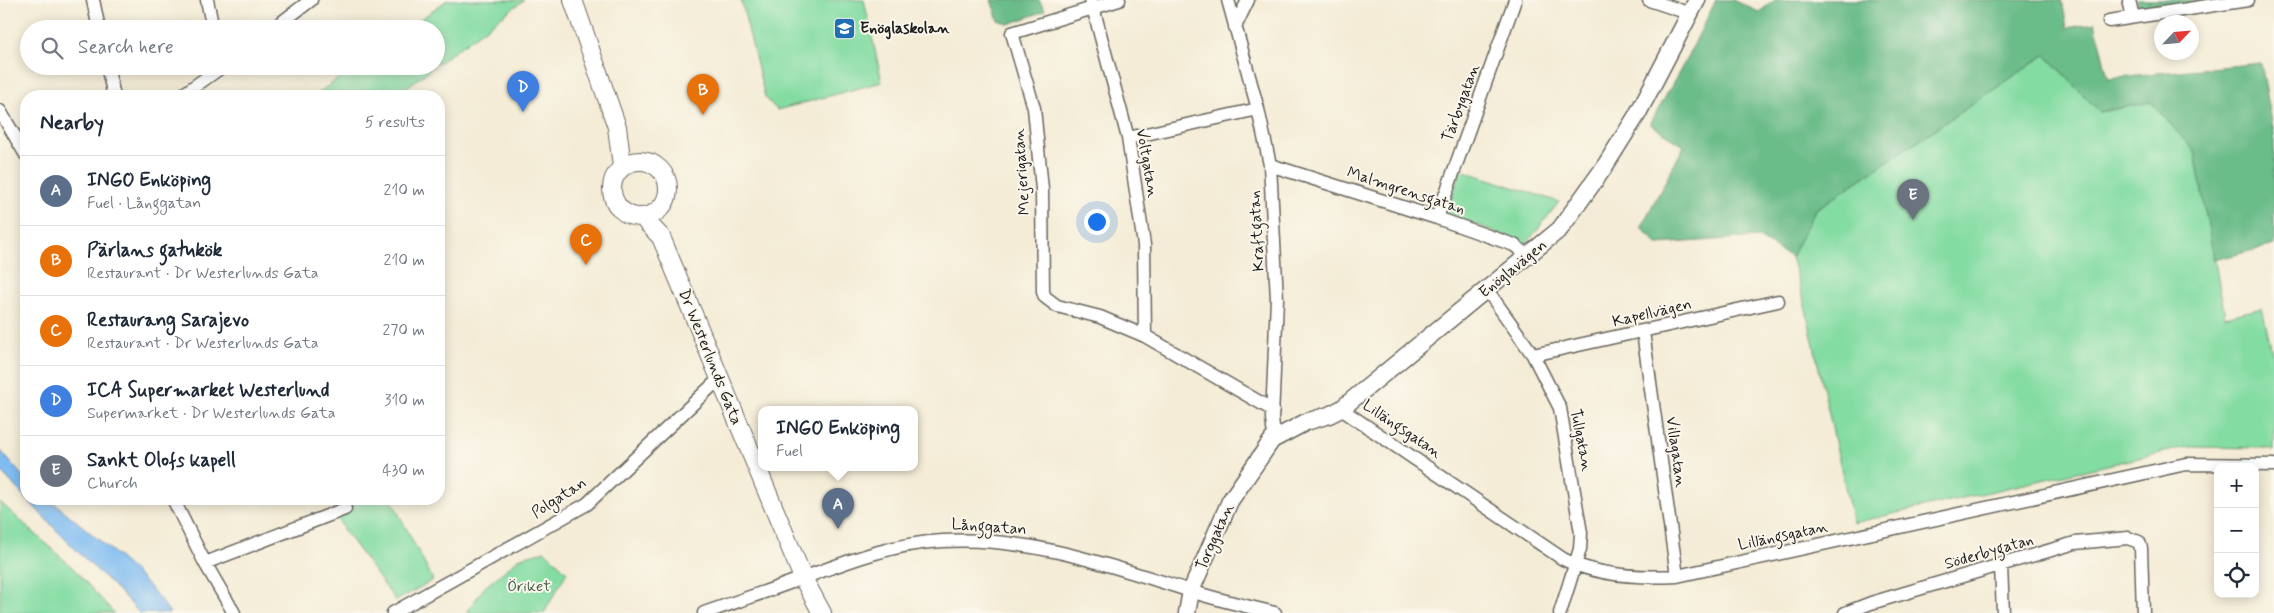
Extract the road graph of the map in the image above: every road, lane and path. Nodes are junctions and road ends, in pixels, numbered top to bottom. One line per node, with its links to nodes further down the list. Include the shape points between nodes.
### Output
1 (92, 0): 15 (street)
2 (207, 0): 16 (street)
3 (311, 0): 17 (street)
4 (572, 0): 28 (main road)
5 (1119, 0): 12 (street)
6 (1228, 0): 19 (street, Kraftgatan)
7 (1248, 0): 19 (street)
8 (1515, 0): 32 (street, Tärbygatan)
9 (1650, 0): 13 (street)
10 (2129, 0): 14 (street)
11 (2248, 0): 14 (street)
12 (1093, 4): 26 (street, Voltgatan); 38 (street, Mejerigatan, via 1012,33 1034,108 1042,189 1042,292 1057,306 1100,317)
13 (1694, 7): 34 (street, Enöglavägen, via 1637,115 1603,169 1560,229)
14 (2132, 17): 18 (street)
15 (97, 20)
16 (211, 20)
17 (284, 20)
18 (2109, 21)
19 (1235, 28): 24 (street, Kraftgatan)
20 (109, 75): 22 (street)
21 (211, 75): 23 (street)
22 (113, 90)
23 (189, 90)
24 (1258, 109): 26 (street); 29 (street, Kraftgatan)
25 (0, 111): 27 (street)
26 (1128, 138): 38 (street, Voltgatan, via 1144,246)
27 (20, 145)
28 (630, 163): 30 (main road, Dr Westerlunds Gata, via 653,164 661,170 666,178 667,196); 31 (main road, Dr Westerlunds Gata, via 615,175 612,195 620,209)
29 (1270, 165): 32 (street, Malmgrensgatan); 42 (street, Kraftgatan, via 1277,299)
30 (660, 208): 31 (main road); 33 (main road, Dr Westerlunds Gata)
31 (642, 217): 33 (main road, Dr Westerlunds Gata)
32 (1437, 218): 34 (street, Malmgrensgatan, via 1514,245)
33 (661, 237): 40 (main road, Dr Westerlunds Gata)
34 (1528, 256): 35 (street, Enöglavägen)
35 (1486, 290): 39 (street, Tullgatan); 41 (street, Enöglavägen)
36 (1778, 301): 37 (street, Kapellvägen)
37 (1643, 332): 39 (street, Kapellvägen); 51 (street, Villagatan)
38 (1145, 336): 42 (street)
39 (1533, 355): 49 (street, Tullgatan, via 1560,408 1581,533)
40 (719, 379): 52 (main road, Dr Westerlunds Gata); 55 (street, Polgatan, via 587,504)
41 (1341, 409): 43 (street, Enöglavägen); 49 (street, Lillängsgatan)
42 (1273, 410): 43 (street, Kraftgatan)
43 (1274, 438): 44 (street, Enöglavägen)
44 (1254, 465): 53 (street, Torggatan, via 1230,501)
45 (2274, 465): 51 (street, Lillängsgatan, via 2186,464)
46 (176, 505): 48 (street)
47 (345, 509): 48 (street)
48 (205, 563): 54 (street)
49 (1576, 565): 51 (street, Lillängsgatan, via 1624,575); 60 (street, Tullgatan)
50 (2002, 566): 61 (street, Söderbygatan); 62 (street); 63 (street, Söderbygatan, via 2075,543 2128,538 2139,542 2141,548)
51 (1677, 576)
52 (802, 578): 53 (street, Långgatan, via 861,557 906,546 973,541 1048,549 1125,569); 56 (street, Långgatan); 57 (main road, Dr Westerlunds Gata)
53 (1191, 592): 58 (street, Torggatan); 59 (street, Långgatan)
54 (234, 613)
55 (393, 613)
56 (704, 613)
57 (822, 613)
58 (1187, 613)
59 (1275, 613)
60 (1560, 613)
61 (1845, 613)
62 (2003, 613)
63 (2143, 613)

